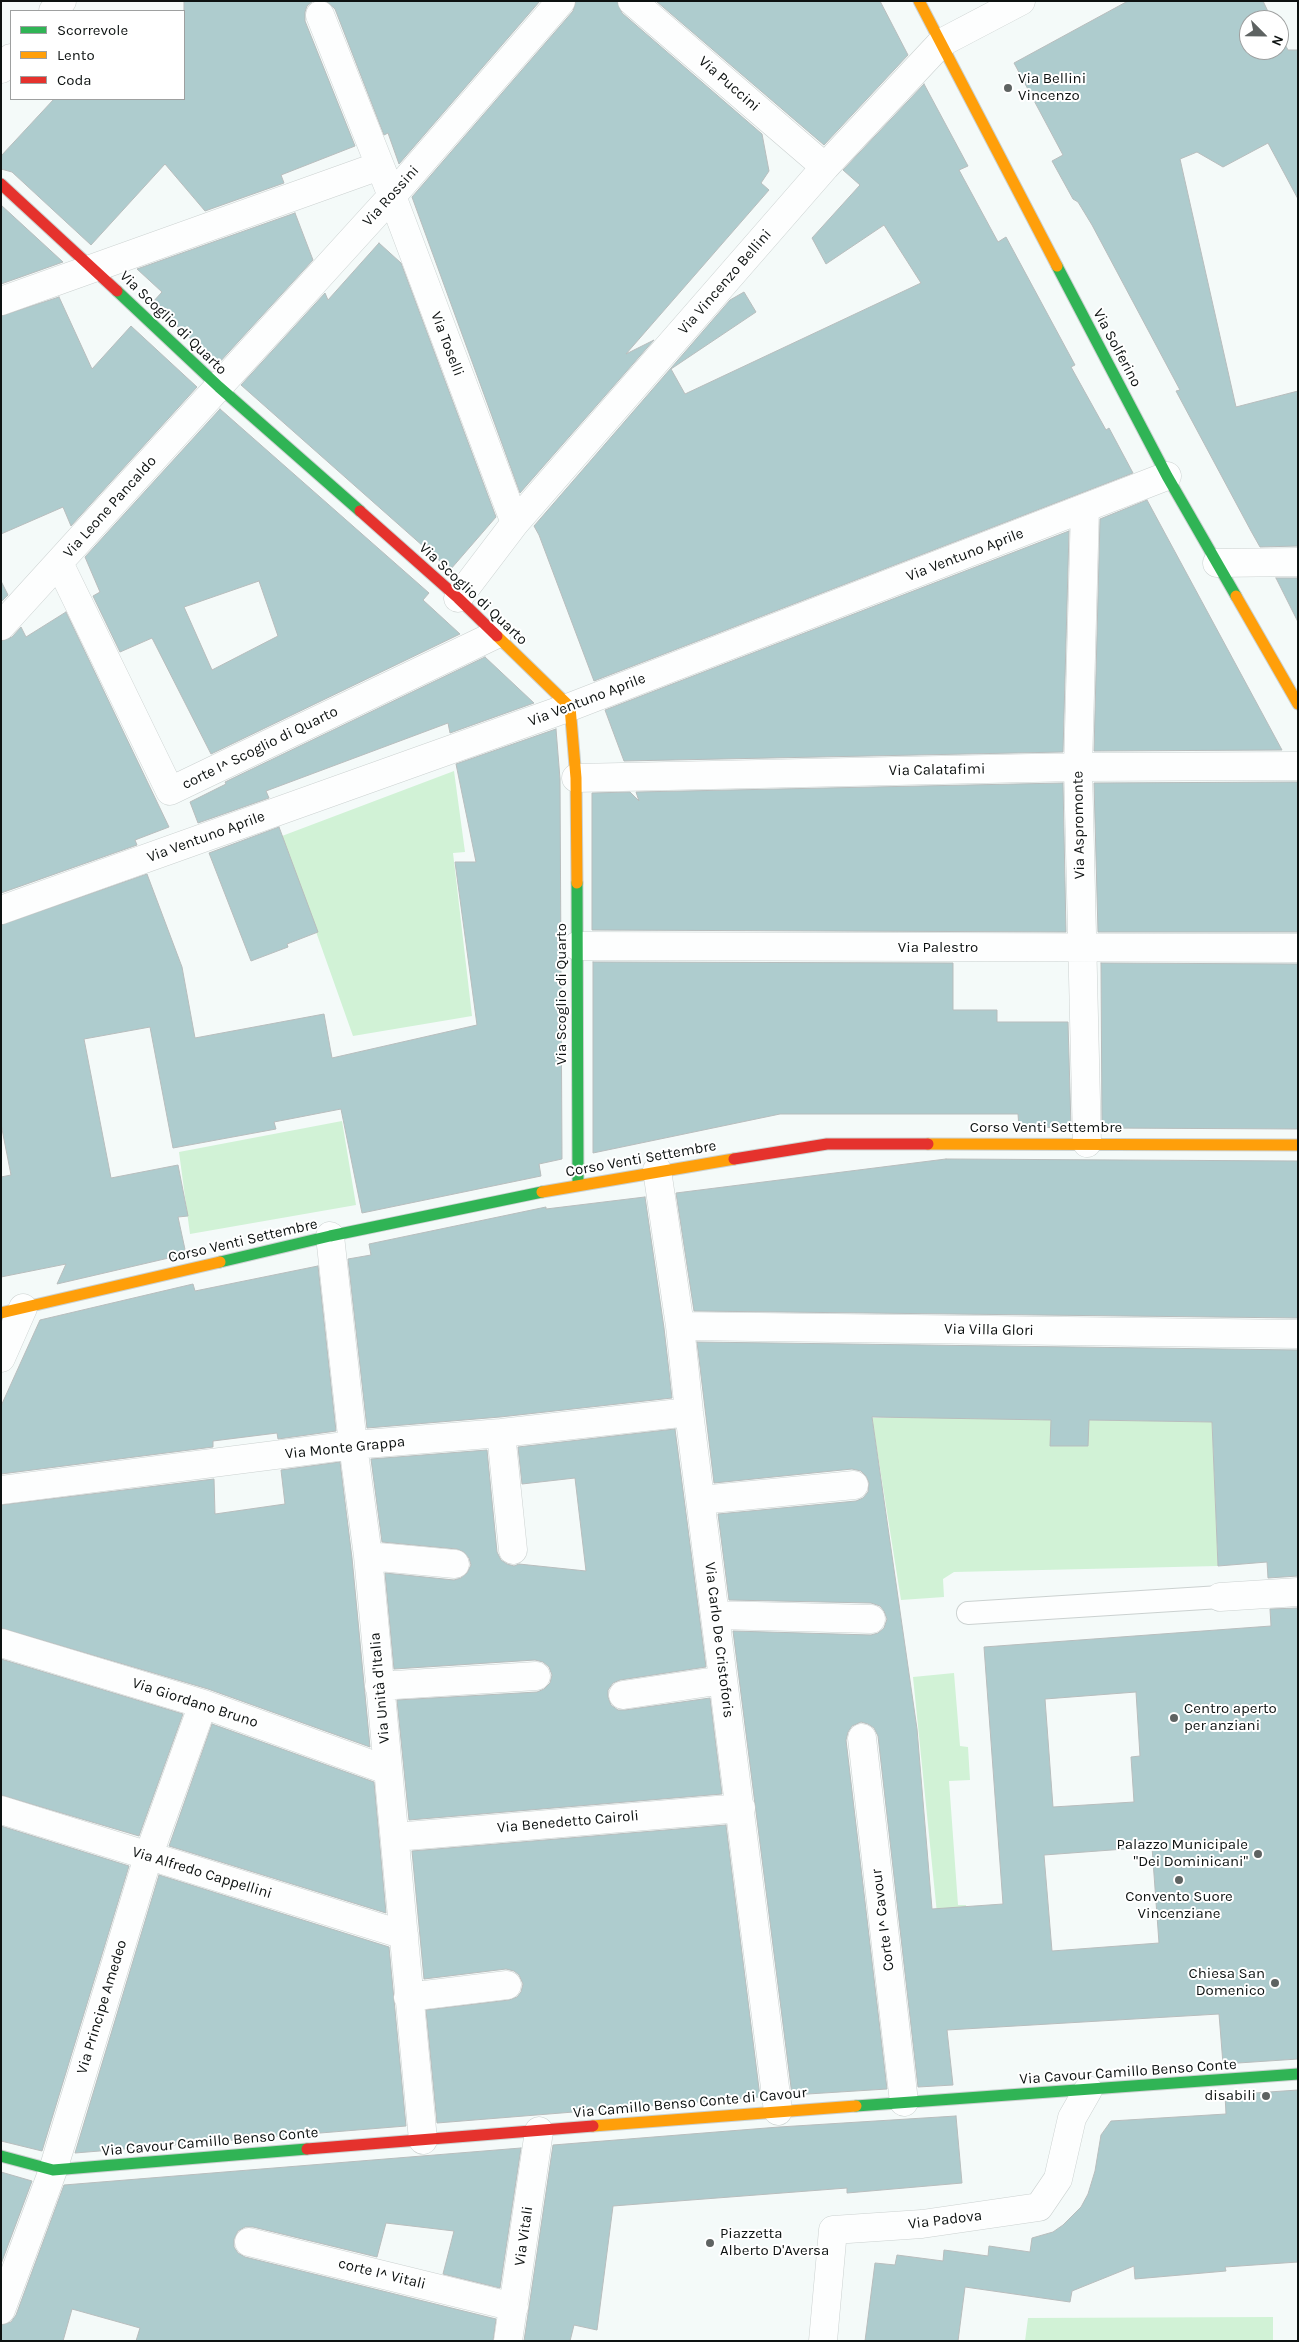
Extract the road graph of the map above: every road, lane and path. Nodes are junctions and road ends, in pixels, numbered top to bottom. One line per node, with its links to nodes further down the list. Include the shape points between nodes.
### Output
1 (561, 1): 12 (street, Via Rossini)
2 (632, 1): 10 (street, Via Puccini)
3 (919, 1): 6 (street, Via Solferino)
4 (1021, 1): 6 (street, Via Vincenzo Bellini)
5 (320, 15): 9 (street, Via Toselli)
6 (941, 43): 10 (street, Via Vincenzo Bellini); 16 (street, Via Solferino)
7 (10, 59): 8 (street)
8 (1, 70)
9 (379, 166): 12 (street, Via Toselli); 13 (street)
10 (825, 167): 18 (street, Via Vincenzo Bellini)
11 (1, 184): 13 (street, Via Scoglio di Quarto)
12 (392, 196): 15 (street, Via Rossini); 18 (street, Via Toselli)
13 (94, 268): 14 (street); 15 (street, Via Scoglio di Quarto)
14 (1, 301)
15 (219, 387): 20 (street, Via Leone Pancaldo); 22 (street, Via Scoglio di Quarto)
16 (1167, 476): 17 (street, Via Ventuno Aprile); 21 (street, Via Solferino)
17 (1085, 508): 26 (street, Via Ventuno Aprile); 28 (street, Via Aspromonte)
18 (515, 523): 22 (street, Via Vincenzo Bellini)
19 (1298, 562): 21 (street)
20 (59, 563): 23 (street, Via Leone Pancaldo); 24 (street, corte I^ Scoglio di Quarto, via 170,791)
21 (1217, 563): 25 (street, Via Solferino)
22 (458, 598): 24 (street, Via Scoglio di Quarto)
23 (1, 626)
24 (497, 634): 26 (street, Via Scoglio di Quarto)
25 (1298, 704)
26 (570, 707): 29 (street, Via Scoglio di Quarto); 30 (street, Via Ventuno Aprile)
27 (1298, 766): 28 (street, Via Calatafimi)
28 (1078, 767): 29 (street, Via Calatafimi); 33 (street, Via Aspromonte)
29 (576, 778): 31 (street, Via Scoglio di Quarto)
30 (1, 910)
31 (578, 946): 33 (street, Via Palestro); 37 (street, Via Scoglio di Quarto)
32 (1298, 948): 33 (street, Via Palestro)
33 (1082, 949): 34 (street, Via Aspromonte)
34 (1087, 1142): 35 (street, Corso Venti Settembre); 36 (street, Corso Venti Settembre, via 827,1144)
35 (1298, 1145)
36 (657, 1170): 37 (street, Corso Venti Settembre); 40 (street, Via Carlo De Cristoforis)
37 (578, 1184): 38 (street, Corso Venti Settembre)
38 (330, 1236): 39 (street, Corso Venti Settembre); 45 (street, Via Unità d'Italia)
39 (12, 1310): 42 (street)
40 (680, 1326): 41 (street, Via Villa Glori); 43 (street, Via Carlo De Cristoforis)
41 (1298, 1334)
42 (1, 1358)
43 (689, 1412): 44 (street, Via Monte Grappa); 48 (street, Via Carlo De Cristoforis)
44 (501, 1433): 45 (street, Via Monte Grappa); 49 (street)
45 (353, 1446): 47 (street, Via Monte Grappa); 50 (street, Via Unità d'Italia)
46 (854, 1485): 48 (street)
47 (1, 1490)
48 (701, 1500): 55 (street, Via Carlo De Cristoforis)
49 (513, 1550)
50 (368, 1556): 51 (street); 60 (street, Via Unità d'Italia)
51 (455, 1564)
52 (1298, 1592): 53 (street)
53 (1220, 1598): 54 (lane)
54 (968, 1614)
55 (716, 1615): 56 (street); 59 (street, Via Carlo De Cristoforis)
56 (871, 1619)
57 (1, 1644): 62 (street, Via Giordano Bruno)
58 (536, 1676): 60 (street)
59 (723, 1680): 61 (street); 65 (street, Via Carlo De Cristoforis)
60 (379, 1686): 64 (street, Via Unità d'Italia)
61 (623, 1694)
62 (203, 1704): 64 (street, Via Giordano Bruno); 68 (street, Via Principe Amedeo)
63 (862, 1738): 75 (street, Corte I^ Cavour)
64 (387, 1770): 67 (street, Via Unità d'Italia)
65 (741, 1808): 67 (street, Via Benedetto Cairoli); 76 (street, Via Carlo De Cristoforis)
66 (1, 1810): 68 (street, Via Alfredo Cappellini)
67 (395, 1837): 69 (street, Via Unità d'Italia)
68 (148, 1856): 69 (street, Via Alfredo Cappellini); 80 (street, Via Principe Amedeo)
69 (404, 1935): 71 (street, Via Unità d'Italia)
70 (507, 1985): 71 (street)
71 (408, 1997): 78 (street, Via Unità d'Italia)
72 (1298, 2074): 73 (street, Via Cavour Camillo Benso Conte)
73 (1088, 2090): 74 (street, Via Cavour Camillo Benso Conte); 85 (street, Via Padova, via 1072,2118 1058,2179 1039,2207 922,2224 833,2230)
74 (961, 2100): 75 (street, Via Camillo Benso Conte di Cavour)
75 (904, 2102): 76 (street, Via Camillo Benso Conte di Cavour)
76 (778, 2111): 77 (street, Via Camillo Benso Conte di Cavour)
77 (539, 2131): 78 (street, Via Camillo Benso Conte di Cavour); 82 (street, Via Vitali)
78 (423, 2140): 80 (street, Via Cavour Camillo Benso Conte)
79 (1, 2156): 80 (street, Via Cavour Camillo Benso Conte)
80 (54, 2170): 83 (street, Via Principe Amedeo)
81 (249, 2242): 82 (street, corte I^ Vitali)
82 (514, 2307): 84 (street, Via Vitali)
83 (1, 2310)
84 (508, 2341)
85 (823, 2341)

